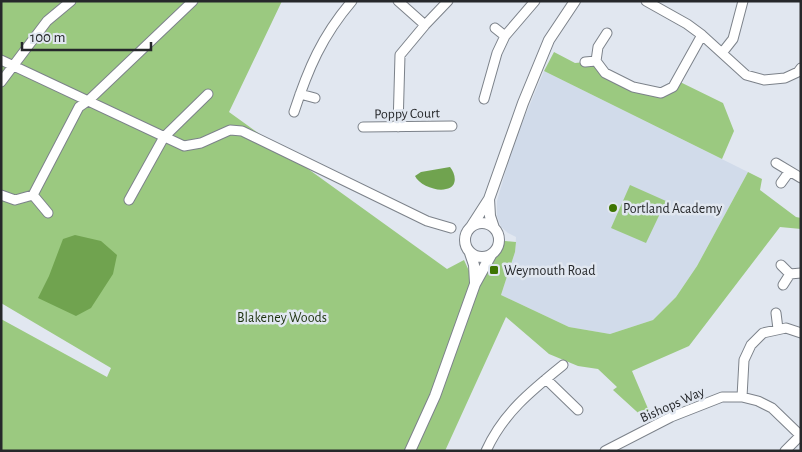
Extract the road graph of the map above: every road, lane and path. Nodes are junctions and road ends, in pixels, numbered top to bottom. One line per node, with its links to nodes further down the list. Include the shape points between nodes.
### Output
1 (71, 1): 19 (street, via 47,21)
2 (193, 1): 26 (street)
3 (352, 1): 23 (street, via 319,49)
4 (398, 1): 10 (street)
5 (448, 1): 10 (street)
6 (535, 1): 14 (street)
7 (646, 1): 13 (street)
8 (743, 1): 15 (street, via 733,39)
9 (574, 2): 38 (street, via 549,40)
10 (425, 25): 30 (street, via 400,55)
11 (495, 28): 14 (street)
12 (607, 34): 17 (street, via 598,47)
13 (702, 35): 15 (street); 17 (street, via 672,87 661,93 633,86 612,76)
14 (505, 36): 25 (street)
15 (722, 53): 20 (street, via 746,75 764,80 785,78)
16 (1, 60): 19 (street)
17 (596, 61): 18 (street)
18 (585, 62)
19 (14, 66): 21 (street); 26 (street)
20 (800, 71)
21 (1, 82)
22 (208, 94): 31 (street)
23 (300, 94): 24 (street); 27 (street)
24 (315, 98)
25 (484, 99)
26 (89, 100): 31 (street); 37 (street, via 79,107)
27 (294, 112)
28 (452, 126): 30 (street, Poppy Court)
29 (364, 127): 30 (street, Poppy Court)
30 (398, 127)
31 (164, 137): 39 (street); 42 (street, via 184,146 202,143 230,130 242,131 427,221)
32 (776, 164): 33 (street)
33 (789, 172): 34 (street); 35 (street)
34 (801, 178)
35 (781, 183)
36 (1, 195): 37 (street, via 15,200)
37 (33, 195): 40 (street)
38 (489, 199): 41 (street); 43 (street)
39 (130, 200)
40 (48, 213)
41 (471, 226): 43 (street, via 480,223); 44 (street, via 464,241)
42 (450, 228)
43 (494, 228): 45 (street, via 499,241)
44 (470, 253): 45 (street, via 480,258); 49 (street)
45 (491, 255): 49 (street)
46 (781, 265): 48 (street)
47 (801, 273): 48 (street)
48 (790, 274): 50 (street)
49 (475, 284): 60 (street, via 435,396)
50 (783, 285)
51 (776, 313): 52 (street)
52 (778, 330): 53 (street, via 786,328); 56 (street, via 763,333 752,344 744,360)
53 (801, 333)
54 (563, 364): 55 (street)
55 (546, 379): 57 (street); 59 (street, via 522,398 495,433)
56 (742, 397): 58 (street, Bishops Way, via 758,400 772,408); 61 (street, Bishops Way, via 722,397 671,417)
57 (578, 410)
58 (800, 436): 62 (street)
59 (489, 450)
60 (410, 451)
61 (605, 451)
62 (785, 451)

